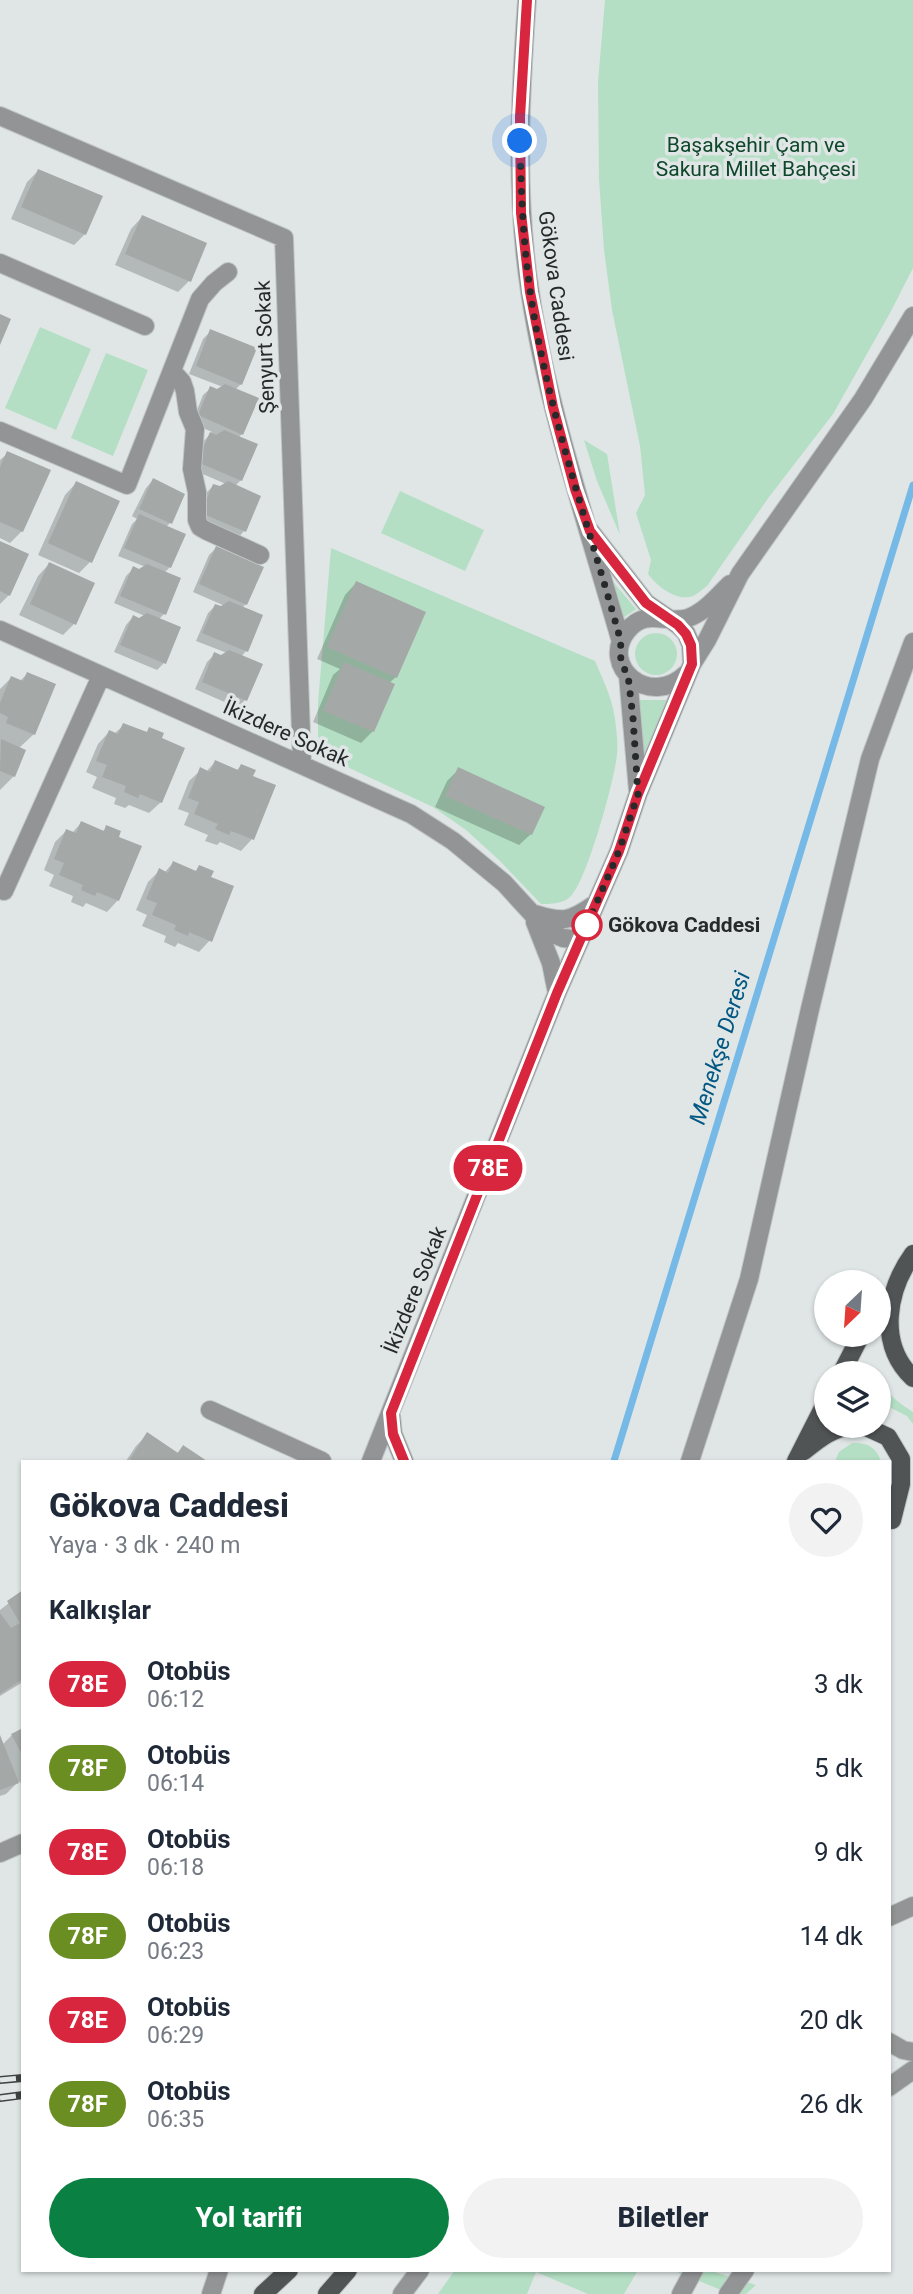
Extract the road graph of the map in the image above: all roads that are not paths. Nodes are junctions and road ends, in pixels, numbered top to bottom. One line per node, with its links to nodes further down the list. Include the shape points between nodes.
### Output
1 (527, 0): 9 (street, Gökova Caddesi, via 520,117 521,213 530,292 553,407)
2 (0, 116): 19 (street, Şenyurt Sokak, via 284,238)
3 (0, 263): 6 (street)
4 (228, 272): 7 (street, via 200,299)
5 (913, 316): 11 (street, via 863,399)
6 (145, 326)
7 (172, 371): 8 (street, via 127,485); 10 (street, via 182,382 195,429 192,475 200,527)
8 (0, 431)
9 (590, 531): 12 (street, Gökova Caddesi, via 646,603); 14 (street, Gökova Caddesi)
10 (260, 555)
11 (740, 574): 12 (street, via 706,607 687,618); 16 (street)
12 (668, 619): 14 (street, via 645,618 634,624); 16 (street, Gökova Caddesi, via 686,634 691,645)
13 (0, 631): 18 (street, İkizdere Sokak)
14 (621, 642): 17 (street, Gökova Caddesi, via 622,665)
15 (913, 642): 38 (street, via 870,759 749,1279)
16 (690, 669): 17 (street, via 670,686 659,688 636,683); 20 (street, Gökova Caddesi)
17 (628, 675): 20 (street, Gökova Caddesi)
18 (101, 676): 19 (street, İkizdere Sokak); 21 (street, via 4,891)
19 (302, 764): 23 (street, İkizdere Sokak, via 411,814 453,841 504,883)
20 (638, 794): 22 (street, Gökova Caddesi)
21 (0, 889)
22 (596, 903): 23 (street, via 567,920); 24 (street, Gökova Caddesi)
23 (531, 913): 24 (street, via 549,932); 25 (street, via 551,963)
24 (580, 940): 25 (street, İkizdere Sokak)
25 (557, 993): 30 (street, İkizdere Sokak)
26 (910, 1259): 27 (main road); 28 (main road, via 892,1291 889,1320 894,1348)
27 (891, 1287)
28 (913, 1378)
29 (210, 1410): 35 (street)
30 (391, 1413): 36 (street, İkizdere Sokak); 37 (street, via 393,1434)
31 (814, 1426): 34 (main road)
32 (820, 1438): 34 (main road)
33 (889, 1438): 40 (main road, via 901,1459 901,1484)
34 (798, 1458)
35 (320, 1460)
36 (372, 1460)
37 (404, 1460)
38 (690, 1460)
39 (913, 1498): 41 (main road)
40 (891, 1519)
41 (891, 1521)
42 (21, 1844): 43 (street)
43 (0, 1853)
44 (913, 1906): 45 (street)
45 (891, 1916)
46 (891, 2043): 47 (street)
47 (913, 2052)
48 (913, 2070): 49 (street)
49 (891, 2086)
50 (218, 2272): 57 (street)
51 (287, 2272): 58 (main road)
52 (346, 2272): 59 (main road)
53 (418, 2272): 60 (street)
54 (693, 2272): 56 (street)
55 (744, 2272): 61 (street)
56 (683, 2292)
57 (211, 2294)
58 (263, 2294)
59 (327, 2294)
60 (402, 2294)
61 (729, 2294)

